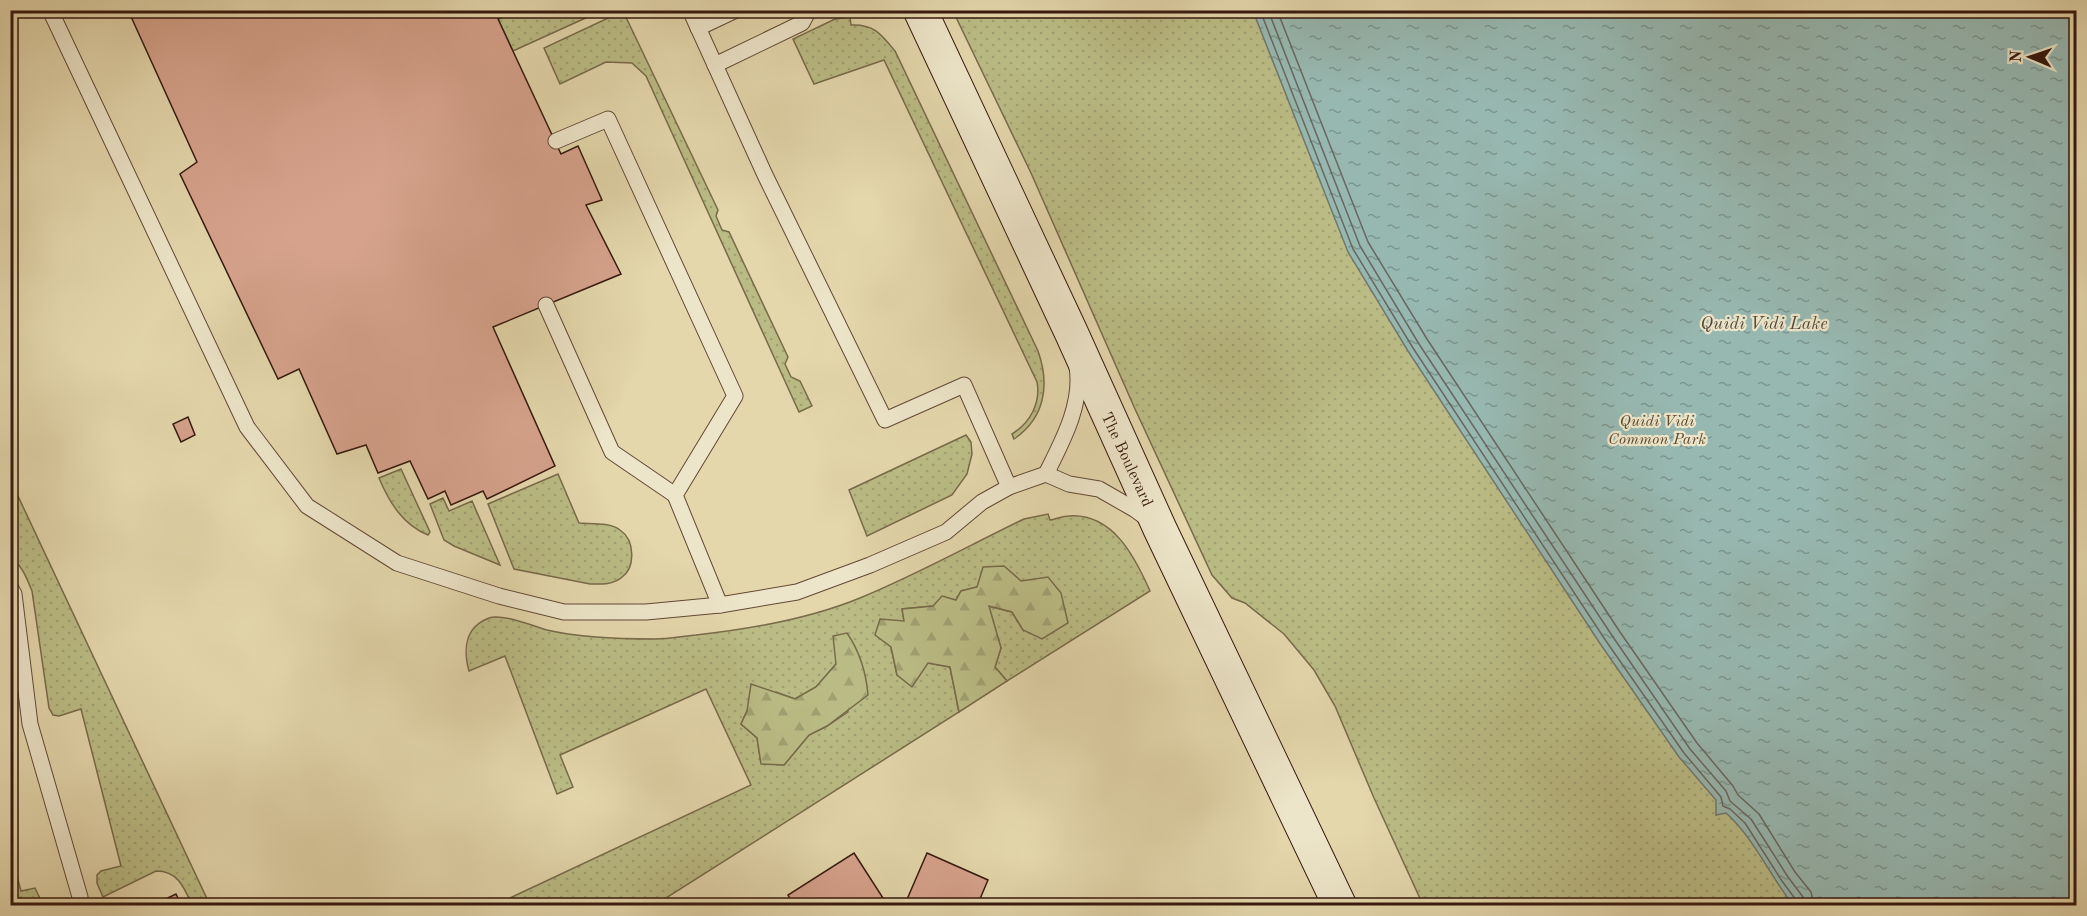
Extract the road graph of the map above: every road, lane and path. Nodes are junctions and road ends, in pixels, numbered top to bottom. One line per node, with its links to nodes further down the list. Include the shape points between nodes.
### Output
1 (50, 10): 16 (lane, via 247,427 307,506 397,562 543,607 564,612 646,612)
2 (690, 10): 6 (lane)
3 (736, 10): 6 (lane)
4 (809, 10): 7 (lane, via 802,23)
5 (920, 10): 10 (street, The Boulevard)
6 (698, 28): 7 (lane)
7 (715, 65): 12 (lane, via 885,420 964,385)
8 (556, 141): 13 (lane, via 608,119 735,396)
9 (546, 304): 13 (lane, via 612,452)
10 (1071, 332): 11 (lane, via 1079,382 1069,424); 14 (street, The Boulevard)
11 (1046, 474): 12 (lane); 14 (lane, via 1069,484 1099,489)
12 (1009, 487): 16 (lane, via 982,502 946,532 870,565 797,592)
13 (675, 495): 16 (lane)
14 (1160, 529): 18 (street, The Boulevard)
15 (10, 587): 17 (lane, via 30,724)
16 (720, 605)
17 (80, 897)
18 (1340, 906)

